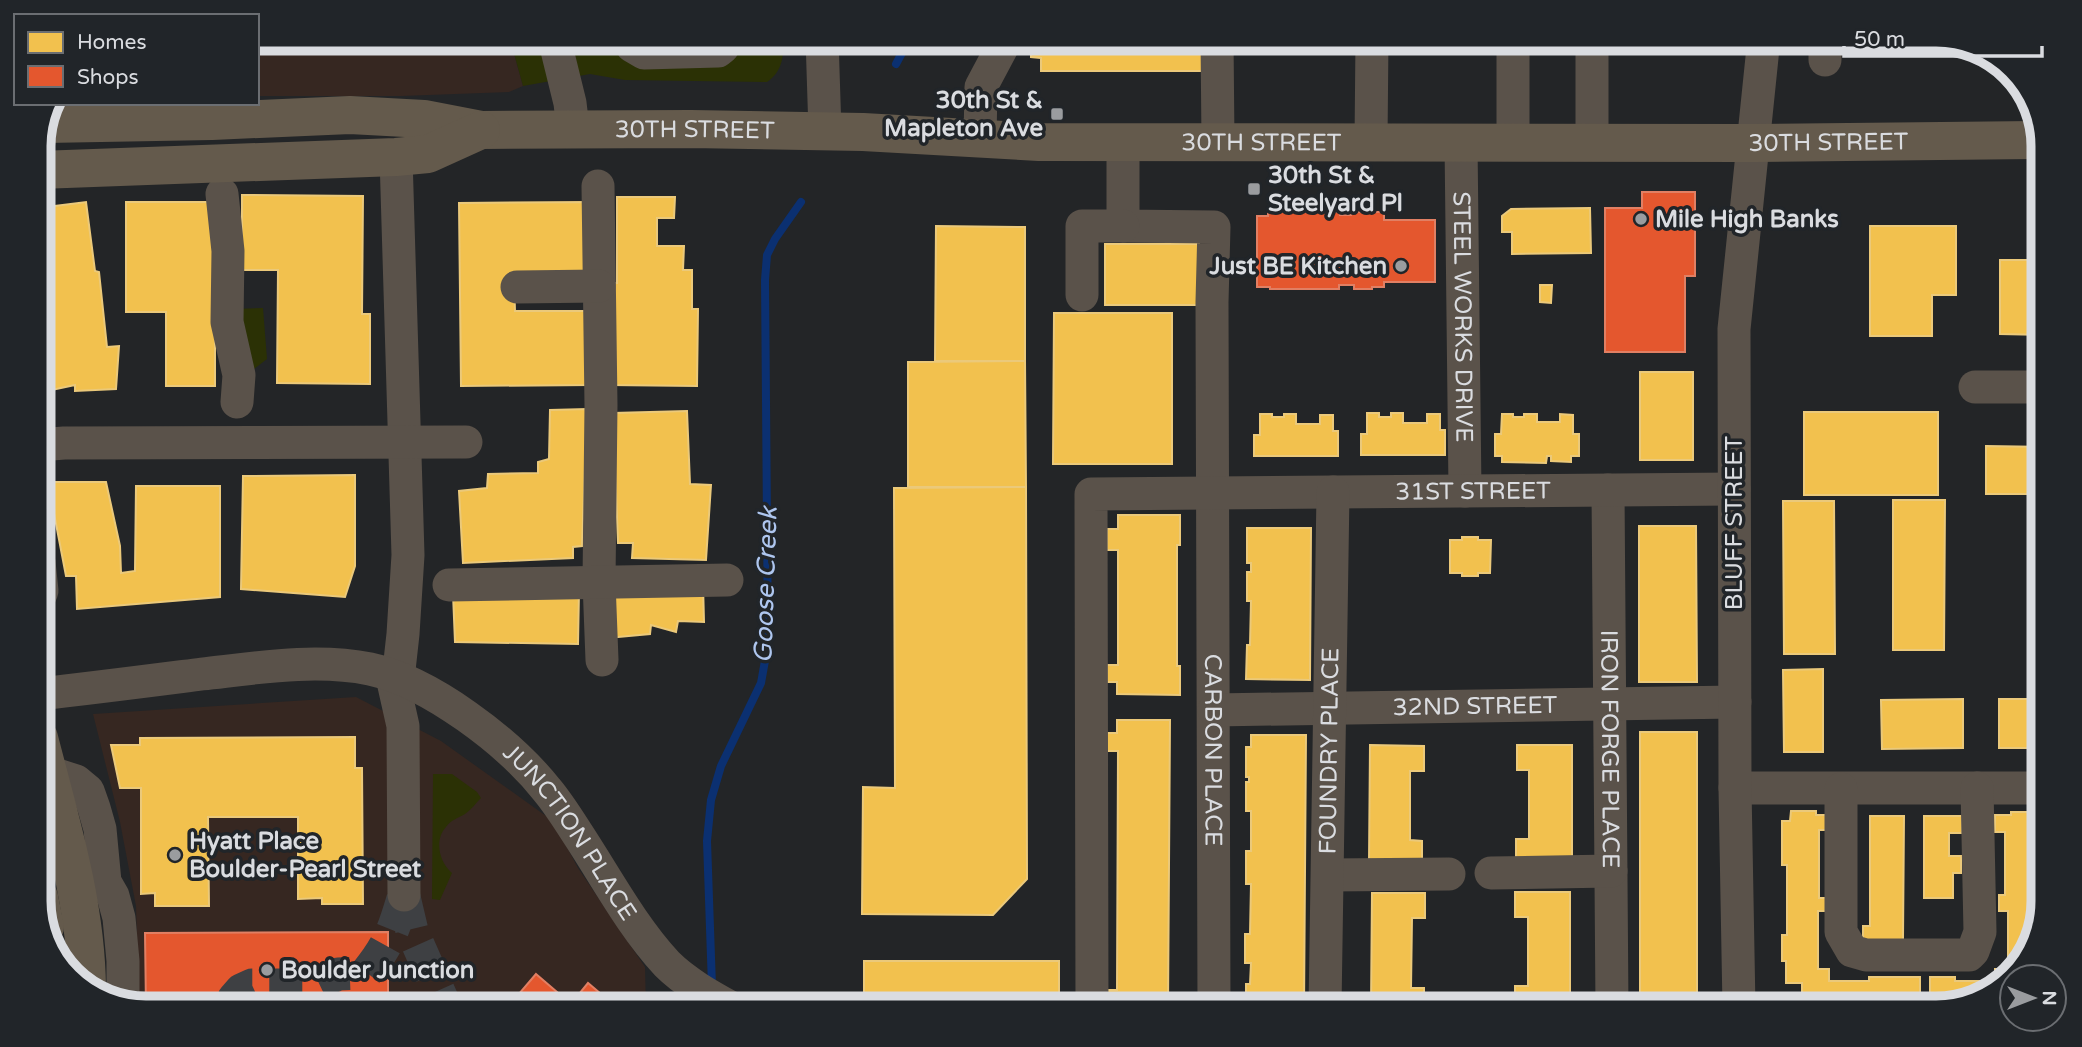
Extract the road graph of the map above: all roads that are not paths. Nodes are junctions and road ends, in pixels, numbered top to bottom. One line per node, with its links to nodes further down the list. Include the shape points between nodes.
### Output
1 (558, 51): 13 (street)
2 (641, 51): 3 (street)
3 (718, 51)
4 (822, 51): 15 (street)
5 (1000, 51): 16 (street, via 981,87)
6 (1217, 51): 19 (street)
7 (1372, 51): 20 (street)
8 (1513, 51): 22 (street)
9 (1592, 51): 23 (street)
10 (1763, 51): 24 (street, BLUFF STREET)
11 (211, 112): 12 (main road, 30TH STREET); 14 (main road, 30TH STREET, via 395,116)
12 (54, 123)
13 (573, 129): 14 (main road, 30TH STREET); 15 (main road, 30TH STREET)
14 (481, 130): 25 (main road, 30TH STREET, via 428,154)
15 (825, 132): 16 (main road, 30TH STREET)
16 (980, 139): 18 (main road, 30TH STREET)
17 (2031, 140): 24 (main road, 30TH STREET)
18 (1123, 142): 19 (main road, 30TH STREET); 29 (street)
19 (1218, 142): 20 (main road, 30TH STREET)
20 (1371, 142): 21 (main road, 30TH STREET)
21 (1461, 142): 22 (main road, 30TH STREET); 41 (street, STEEL WORKS DRIVE)
22 (1513, 142): 23 (main road, 30TH STREET)
23 (1592, 142): 24 (main road, 30TH STREET)
24 (1754, 143): 39 (street, BLUFF STREET, via 1734,329)
25 (396, 157): 26 (main road, 30TH STREET); 37 (street)
26 (51, 171)
27 (598, 186): 30 (street)
28 (222, 194): 35 (street, via 228,251 227,322 239,375)
29 (1123, 226): 32 (street, via 1082,226); 43 (street, CARBON PLACE, via 1214,227)
30 (599, 286): 31 (street); 45 (street)
31 (517, 287)
32 (1082, 295)
33 (1975, 387): 34 (street)
34 (2031, 387)
35 (237, 402)
36 (466, 442): 37 (street)
37 (405, 443): 38 (street); 48 (street, via 408,555 404,634)
38 (51, 444)
39 (1734, 489): 40 (street, 31ST STREET); 50 (street, BLUFF STREET)
40 (1608, 490): 41 (street, 31ST STREET); 51 (street, IRON FORGE PLACE)
41 (1465, 491): 42 (street, 31ST STREET)
42 (1333, 492): 43 (street, 31ST STREET); 52 (street, FOUNDRY PLACE)
43 (1213, 494): 53 (street, CARBON PLACE); 68 (street, 31ST STREET, via 1091,494)
44 (727, 580): 45 (street)
45 (599, 582): 46 (street); 47 (street)
46 (449, 585)
47 (602, 660)
48 (395, 678): 49 (street, JUNCTION PLACE, via 371,669 296,665); 64 (street, via 402,726); 67 (street, JUNCTION PLACE, via 453,707 536,776 625,910 667,964)
49 (51, 693)
50 (1735, 702): 51 (street, 32ND STREET); 56 (street, BLUFF STREET)
51 (1610, 704): 52 (street, 32ND STREET); 60 (street, IRON FORGE PLACE)
52 (1330, 708): 53 (street, 32ND STREET); 62 (street, FOUNDRY PLACE)
53 (1214, 710): 69 (street, CARBON PLACE)
54 (51, 762): 66 (street, via 88,791 94,808 105,882 119,918)
55 (51, 787): 65 (main road, via 78,896)
56 (1735, 788): 58 (street); 72 (street, BLUFF STREET)
57 (1977, 788): 58 (street); 58 (street, via 1980,932 1969,955 1866,955 1852,951 1841,932); 59 (street)
58 (1841, 789)
59 (2031, 789)
60 (1611, 870): 61 (street); 71 (street, IRON FORGE PLACE)
61 (1490, 873)
62 (1328, 874): 63 (street); 70 (street, FOUNDRY PLACE)
63 (1449, 874)
64 (404, 895)
65 (86, 975)
66 (123, 993)
67 (712, 996)
68 (1092, 996)
69 (1214, 996)
70 (1325, 996)
71 (1612, 996)
72 (1739, 996)

